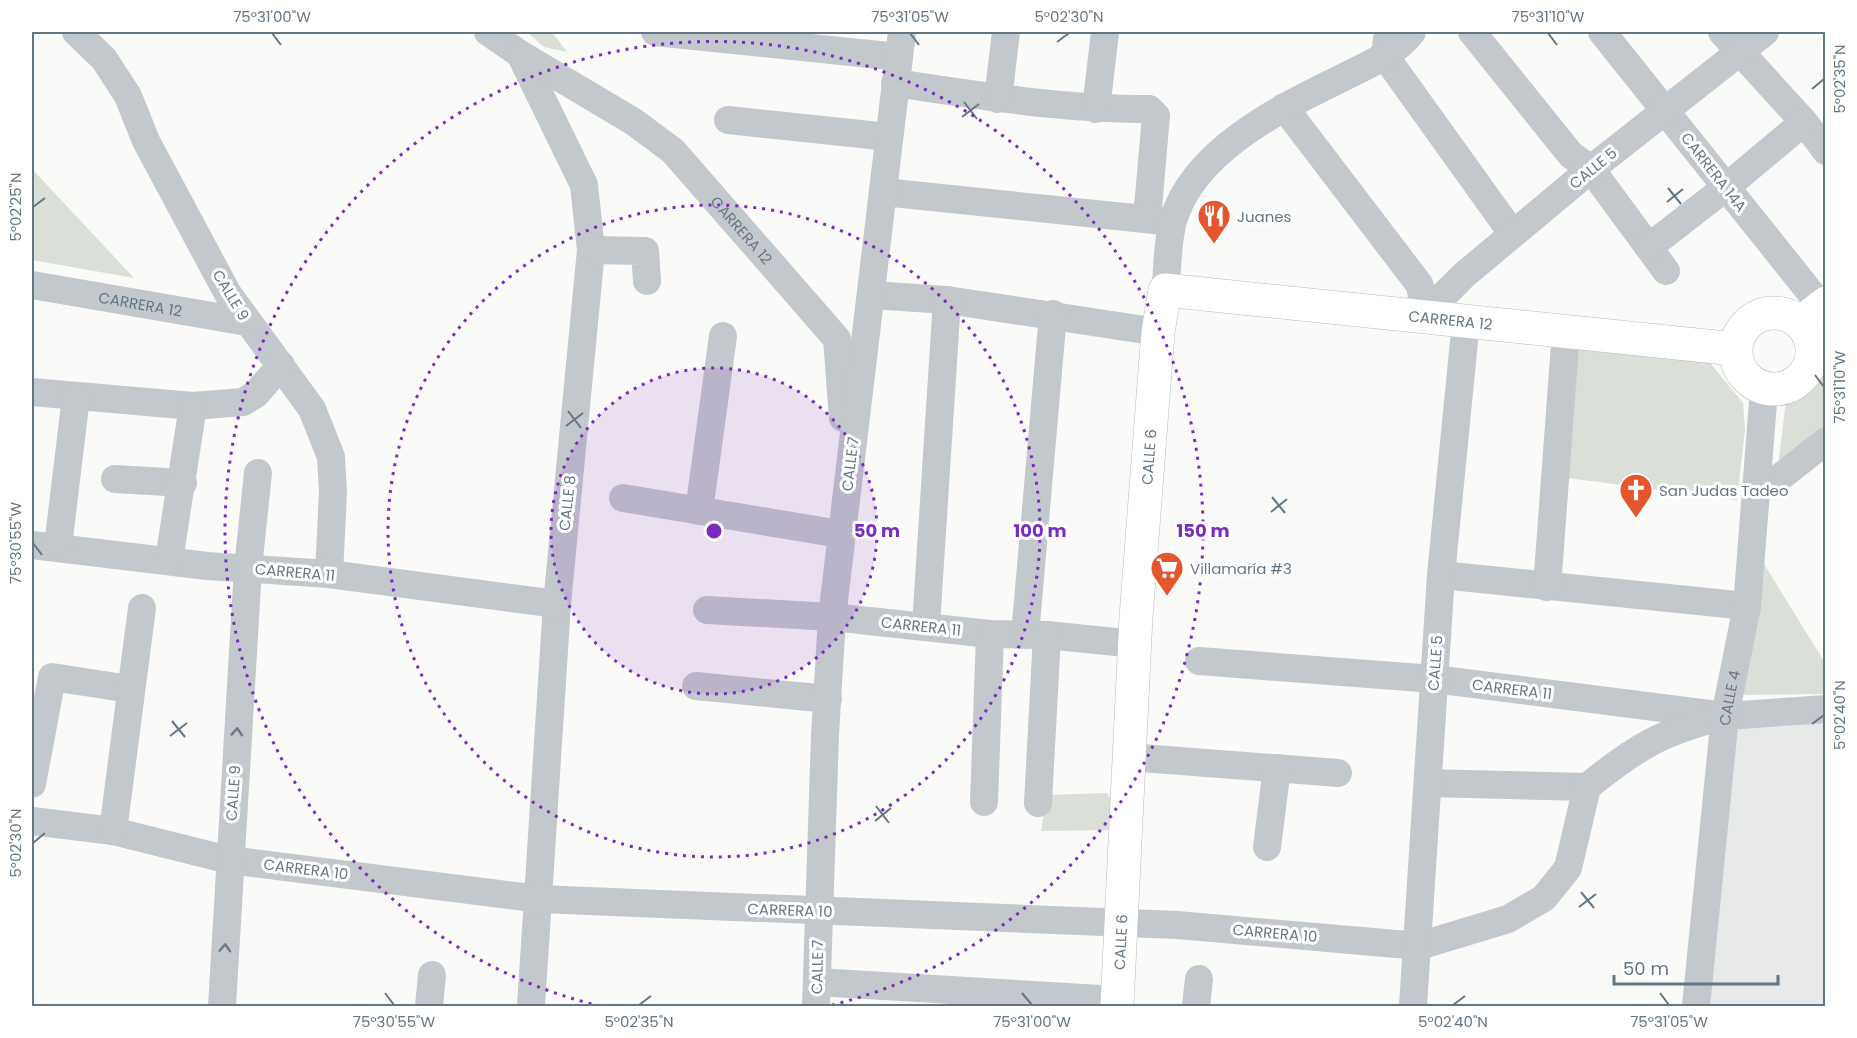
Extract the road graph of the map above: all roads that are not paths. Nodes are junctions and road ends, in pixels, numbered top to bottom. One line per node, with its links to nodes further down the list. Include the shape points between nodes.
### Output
1 (76, 32): 38 (street, CALLE 9, via 104,59 129,96 146,141 174,195)
2 (488, 32): 12 (street, CALLE 8)
3 (655, 32): 13 (street)
4 (1006, 32): 14 (street)
5 (1106, 32): 16 (street)
6 (1412, 32): 11 (street, CALLE 6)
7 (1472, 32): 22 (street, via 1571,155)
8 (1602, 32): 17 (street, CARRERA 14A)
9 (1766, 32): 10 (street, CALLE 5)
10 (1730, 42): 17 (street, CALLE 5); 19 (street)
11 (1387, 44): 15 (street, CALLE 6); 26 (street)
12 (520, 54): 28 (street, CALLE 8, via 584,185); 51 (street, CARRERA 12, via 634,122 673,151 837,339)
13 (899, 57): 14 (street); 20 (street, CALLE 7)
14 (998, 99): 16 (street)
15 (1284, 107): 25 (street, CALLE 6, via 1212,158); 37 (street)
16 (1096, 109): 25 (street, CALLE 6, via 1149,109 1156,116)
17 (1666, 109): 22 (street, CALLE 5); 23 (street, CARRERA 14A)
18 (728, 120): 20 (street)
19 (1804, 122): 21 (street); 23 (street)
20 (889, 137): 24 (street, CALLE 7)
21 (1826, 151)
22 (1591, 169): 26 (street, CALLE 5); 27 (street)
23 (1725, 188): 27 (street); 35 (street, CARRERA 14A)
24 (883, 192): 25 (street); 33 (street, CALLE 7)
25 (1160, 221): 32 (street, CALLE 6)
26 (1512, 233): 37 (street, CALLE 5, via 1444,295)
27 (1649, 247): 29 (street)
28 (591, 250): 30 (street, via 645,251); 63 (street, CALLE 8)
29 (1666, 272)
30 (647, 281)
31 (32, 285): 38 (street, CARRERA 12)
32 (1165, 290): 37 (main road, CARRERA 12); 40 (main road, CALLE 6)
33 (871, 295): 34 (street); 51 (street, CALLE 7)
34 (947, 300): 36 (street); 68 (street)
35 (1818, 311): 42 (main road, via 1760,316 1739,334); 44 (main road, via 1810,336 1808,370 1797,382 1781,390)
36 (1053, 314): 40 (street); 70 (street)
37 (1441, 318): 39 (main road, CARRERA 12); 61 (street, CALLE 5)
38 (247, 322): 43 (street, CALLE 9)
39 (1566, 331): 42 (main road, CARRERA 12); 62 (street)
40 (1158, 332): 71 (main road, CALLE 6)
41 (723, 336): 55 (street)
42 (1735, 348): 44 (main road, via 1742,374)
43 (281, 365): 47 (street, via 256,394 243,402); 60 (street, CALLE 9, via 312,409 331,457)
44 (1764, 389): 64 (street, CALLE 4)
45 (32, 392): 46 (street)
46 (76, 397): 47 (street); 57 (street)
47 (193, 406): 53 (street)
48 (1821, 455): 52 (street)
49 (258, 473): 59 (street, CALLE 9)
50 (115, 479): 53 (street)
51 (849, 480): 56 (street, CALLE 7)
52 (1774, 482)
53 (183, 483): 58 (street)
54 (623, 498): 55 (street)
55 (699, 511): 56 (street)
56 (840, 534): 67 (street, CALLE 7)
57 (45, 546): 58 (street, CARRERA 11)
58 (169, 560): 59 (street, CARRERA 11)
59 (248, 568): 60 (street, CARRERA 11); 90 (street, CALLE 9, one-way to 59)
60 (329, 574): 63 (street, CARRERA 11)
61 (1441, 575): 62 (street); 73 (street, CALLE 5)
62 (1547, 587): 64 (street)
63 (557, 604): 91 (street, CALLE 8)
64 (1747, 606): 78 (street, CALLE 4)
65 (142, 608): 75 (street)
66 (707, 610): 67 (street, CARRERA 11)
67 (832, 617): 68 (street, CARRERA 11); 76 (street, CALLE 7)
68 (926, 625): 69 (street, CARRERA 11)
69 (990, 634): 70 (street, CARRERA 11); 85 (street)
70 (1036, 635): 71 (street, CARRERA 11); 86 (street)
71 (1135, 644): 79 (main road, CALLE 6)
72 (1198, 661): 73 (street, CARRERA 11)
73 (1434, 680): 78 (street, CARRERA 11); 82 (street, CALLE 5)
74 (696, 686): 76 (street)
75 (130, 688): 83 (street, via 52,677); 88 (street)
76 (828, 699): 92 (street, CALLE 7)
77 (1826, 709): 78 (street, CARRERA 11)
78 (1725, 716): 84 (street, via 1684,726 1647,742); 104 (street, CALLE 4)
79 (1128, 757): 80 (street); 93 (main road, CALLE 6)
80 (1276, 768): 81 (street); 89 (street)
81 (1338, 773)
82 (1428, 783): 84 (street); 94 (street, CALLE 5)
83 (32, 784)
84 (1587, 786): 94 (street, CARRERA 10, via 1568,868 1544,898 1508,919)
85 (984, 802)
86 (1038, 803)
87 (32, 821): 88 (street, CARRERA 10)
88 (113, 831): 90 (street, CARRERA 10)
89 (1267, 847)
90 (229, 860): 91 (street, CARRERA 10); 100 (street, CALLE 9, one-way to 90)
91 (540, 899): 92 (street, CARRERA 10); 102 (street, CALLE 8)
92 (818, 911): 93 (street, CARRERA 10); 96 (street, CALLE 7)
93 (1123, 922): 94 (street, CARRERA 10); 99 (main road, CALLE 6)
94 (1419, 945): 103 (street, CALLE 5)
95 (432, 975): 101 (street)
96 (817, 994): 97 (street)
97 (898, 997): 98 (street)
98 (1024, 1001): 99 (street)
99 (1118, 1003)
100 (222, 1006)
101 (429, 1006)
102 (531, 1006)
103 (1413, 1006)
104 (1696, 1006)

